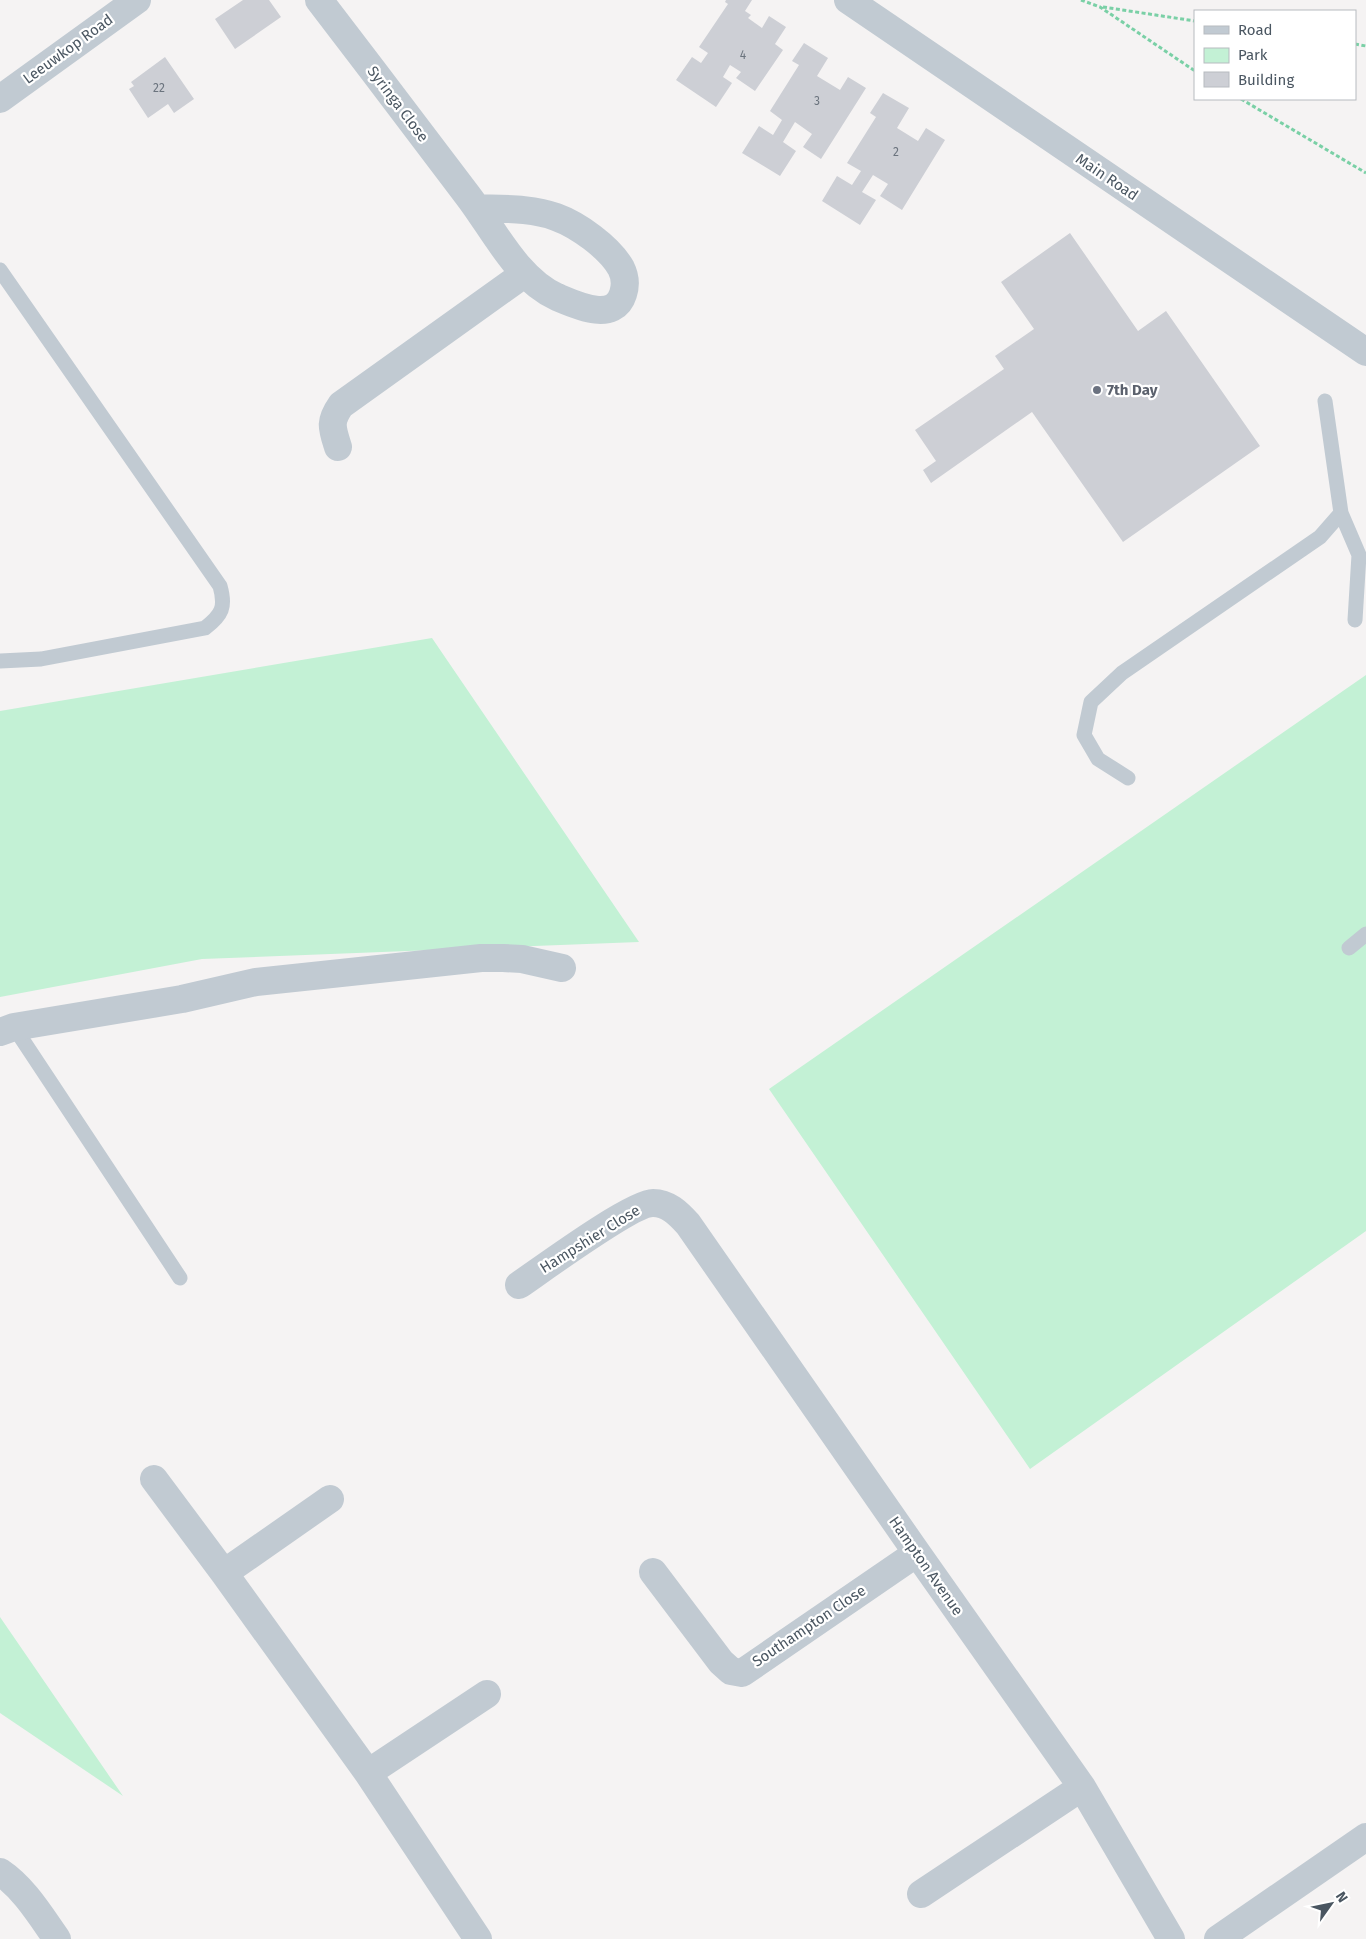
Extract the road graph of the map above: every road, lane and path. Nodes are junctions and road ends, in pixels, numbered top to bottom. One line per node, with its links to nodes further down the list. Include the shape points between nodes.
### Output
1 (136, 0): 8 (street, Leeuwkop Road)
2 (319, 0): 11 (street, Syringa Close)
3 (848, 0): 14 (street, Main Road)
4 (1081, 0): 5 (path)
5 (1100, 7): 6 (path); 7 (path)
6 (1194, 21)
7 (1194, 70)
8 (0, 99)
9 (1243, 100): 10 (path)
10 (1366, 173)
11 (477, 208): 13 (street, Syringa Close); 13 (street, Syringa Close, via 532,211 556,217 577,228 605,248 620,267 625,279 623,296 609,309 588,309 544,291)
12 (0, 270): 19 (lane, via 220,586 224,598 222,612 205,628 41,659)
13 (524, 274): 16 (street, via 341,405 331,425)
14 (1366, 352)
15 (1325, 401): 17 (lane)
16 (338, 447)
17 (1341, 513): 18 (lane, via 1359,555); 20 (lane, via 1320,538 1122,673 1090,702 1084,735 1098,759)
18 (1355, 620)
19 (0, 661)
20 (1128, 778)
21 (1366, 934): 22 (lane)
22 (1348, 948)
23 (562, 968): 24 (street, via 522,959 481,958 256,982 182,999)
24 (7, 1030): 26 (lane)
25 (665, 1205): 27 (street, Hampshier Close, via 651,1203 636,1208); 30 (street, Hampton Avenue, via 678,1212 688,1224)
26 (180, 1278)
27 (519, 1285)
28 (154, 1479): 32 (street)
29 (330, 1499): 32 (street)
30 (917, 1553): 31 (street, Southampton Close, via 742,1673 731,1671 721,1662); 35 (street, Hampton Avenue)
31 (653, 1572)
32 (224, 1573): 34 (street)
33 (486, 1694): 34 (street)
34 (368, 1773): 40 (street)
35 (1082, 1786): 38 (street); 41 (street, Hampton Avenue)
36 (1366, 1837): 42 (street)
37 (0, 1872): 39 (street, via 36,1909)
38 (921, 1894)
39 (56, 1939)
40 (478, 1939)
41 (1171, 1939)
42 (1218, 1939)

